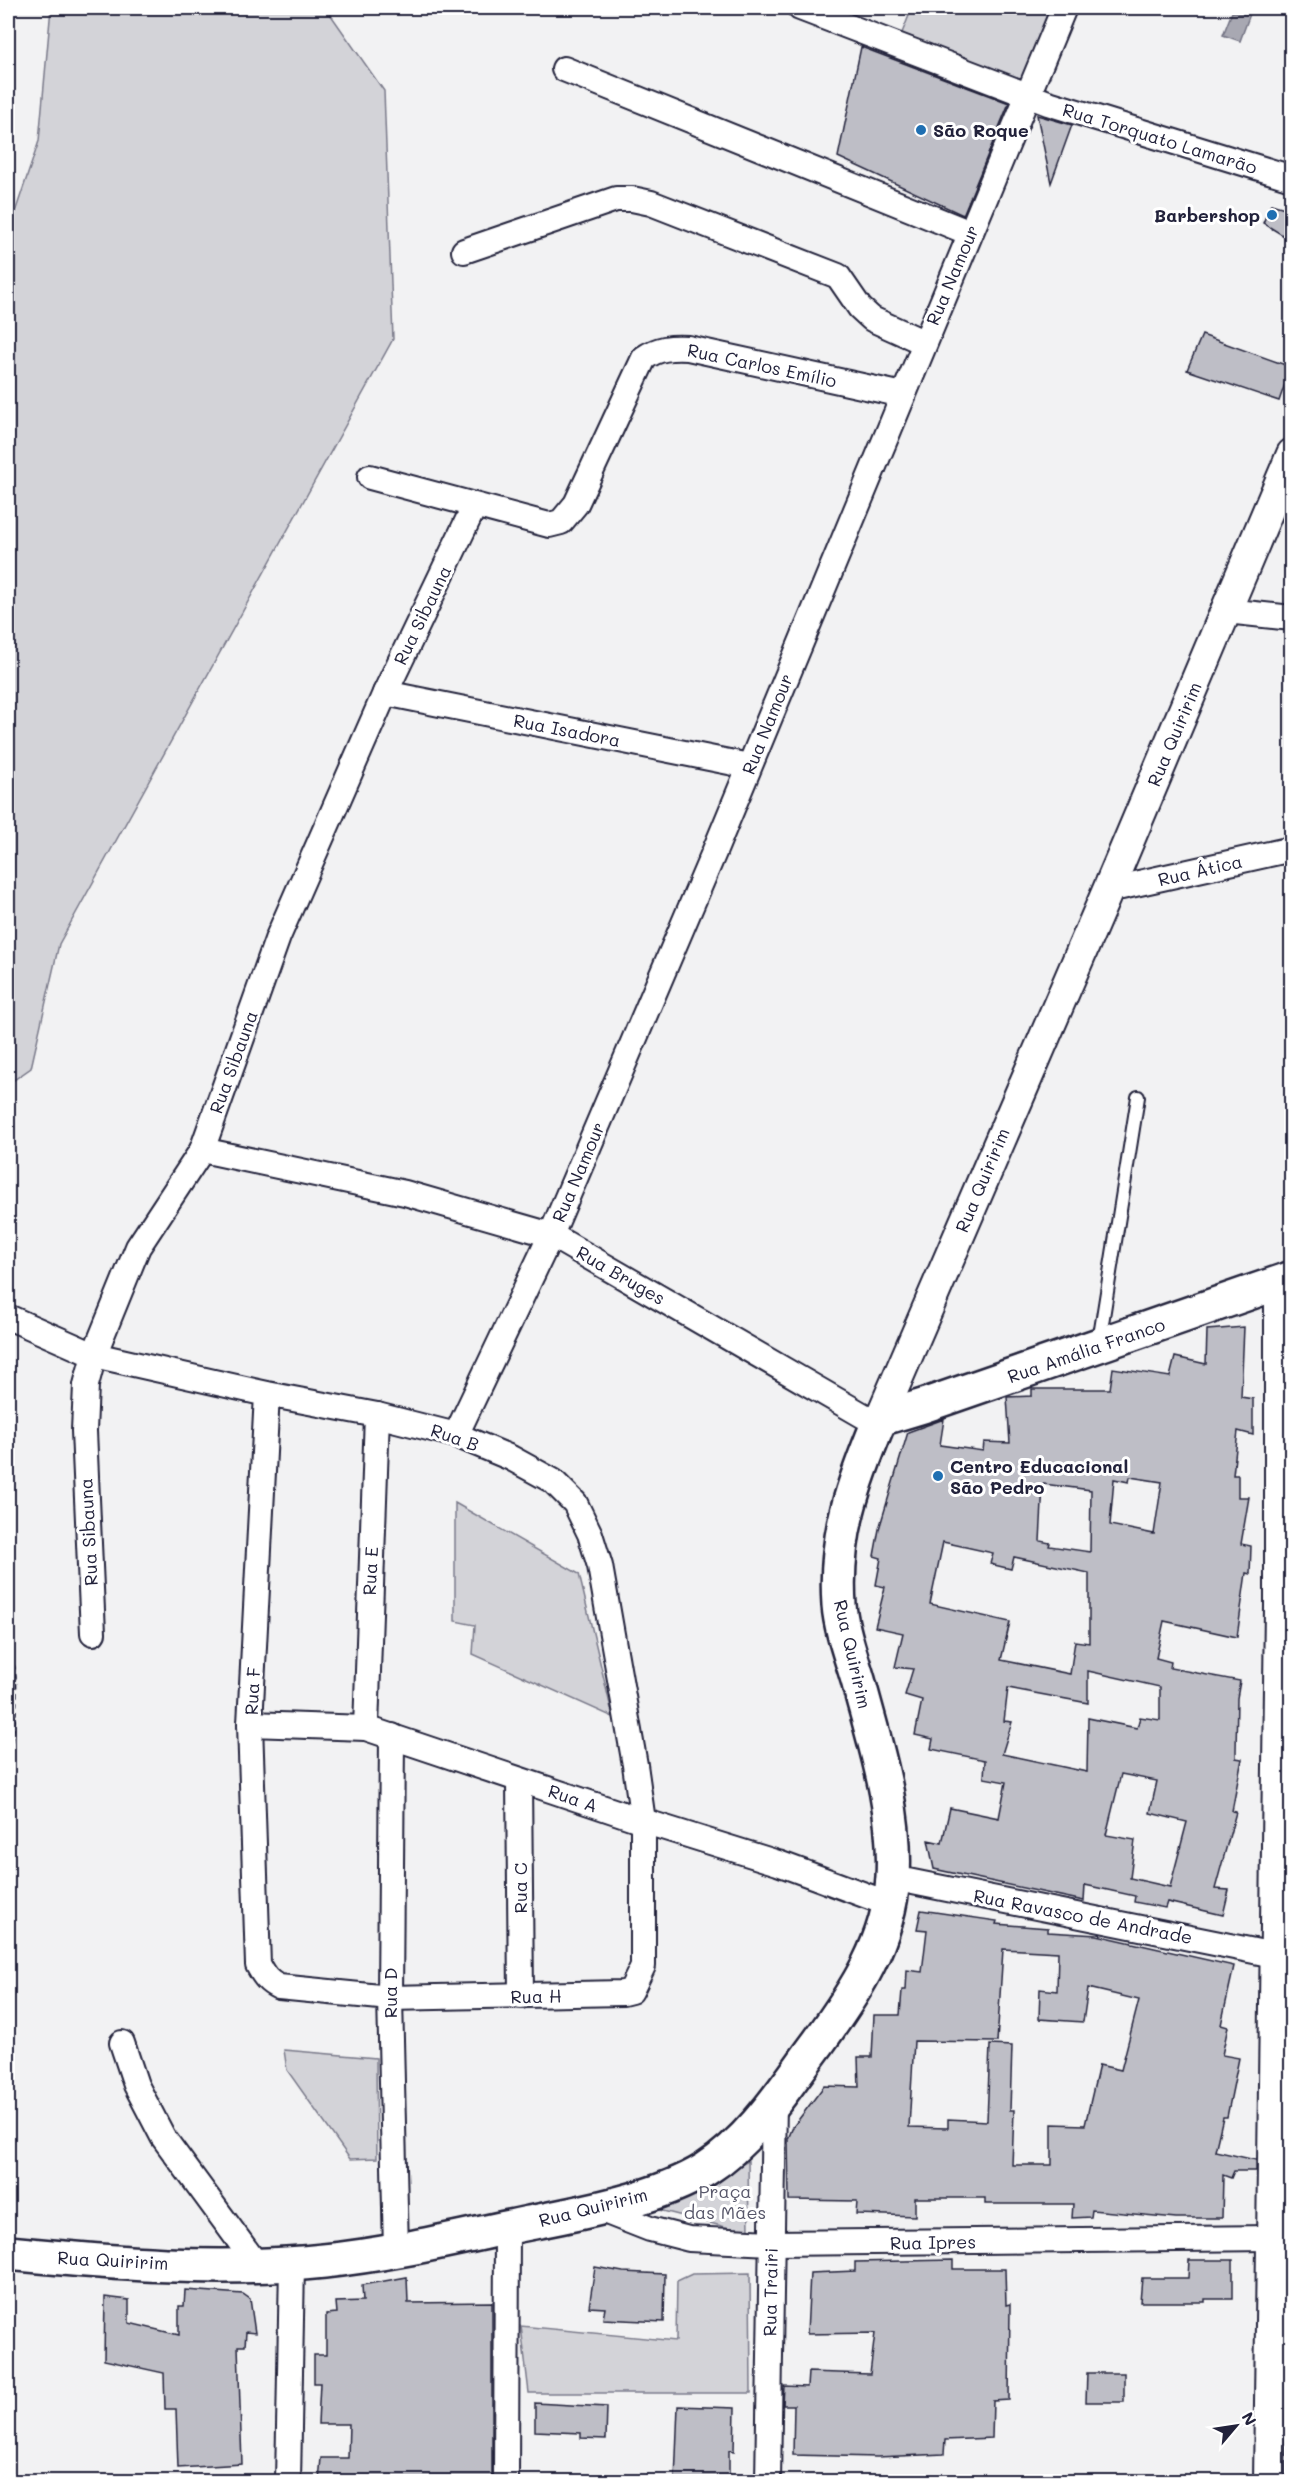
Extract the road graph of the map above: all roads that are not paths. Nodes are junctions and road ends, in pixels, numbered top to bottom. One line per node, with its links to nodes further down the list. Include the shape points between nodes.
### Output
1 (800, 8): 4 (street, Rua Torquato Lamarão)
2 (1064, 8): 4 (street, Rua Namour)
3 (564, 69): 6 (street)
4 (1028, 96): 5 (street, Rua Torquato Lamarão); 6 (street, Rua Namour)
5 (1292, 178)
6 (970, 233): 8 (street, Rua Namour)
7 (464, 251): 8 (street, via 589,207 632,199 662,207 838,276 872,319)
8 (923, 342): 9 (street, Rua Namour)
9 (903, 394): 12 (street, Rua Carlos Emílio, via 688,348 654,351 644,358 576,504 561,522 549,525); 16 (street, Rua Namour)
10 (1292, 454): 13 (street, Rua Quiririm)
11 (370, 477): 12 (street, Rua Carlos Emílio)
12 (474, 507): 15 (street, Rua Sibauna)
13 (1226, 611): 14 (street); 18 (street, Rua Quiririm)
14 (1292, 618)
15 (385, 693): 16 (street, Rua Isadora); 20 (street, Rua Sibauna, via 278,937)
16 (749, 766): 21 (street, Rua Namour)
17 (1292, 849): 18 (street, Rua Ática)
18 (1108, 890): 28 (street, Rua Quiririm)
19 (1138, 1097): 24 (lane)
20 (202, 1150): 21 (street, Rua Bruges, via 405,1193); 25 (street, Rua Sibauna, via 138,1246)
21 (551, 1235): 28 (street, Rua Bruges, via 864,1416); 29 (street, Rua Namour)
22 (1286, 1281): 24 (main road, Rua Amália Franco); 30 (street)
23 (8, 1317): 25 (street, Rua B)
24 (1098, 1345): 28 (main road, Rua Amália Franco)
25 (94, 1355): 26 (street, Rua B); 31 (street, Rua Sibauna, via 86,1385 84,1431)
26 (267, 1394): 27 (street, Rua B); 32 (street, Rua F)
27 (377, 1415): 29 (street, Rua B); 33 (street, Rua E)
28 (880, 1419): 38 (main road, Rua Quiririm, via 852,1485 840,1540 838,1573 839,1610 889,1802)
29 (456, 1435): 36 (street, Rua B, via 553,1481 575,1503 600,1566)
30 (1286, 1603): 37 (street)
31 (93, 1634)
32 (250, 1724): 33 (street, Rua A); 40 (street, Rua F, via 258,1965)
33 (366, 1728): 34 (street, Rua A)
34 (393, 1736): 35 (street, Rua A); 42 (street, Rua D)
35 (519, 1780): 36 (street, Rua A); 41 (street, Rua C)
36 (643, 1821): 38 (street, Rua A, via 778,1863); 41 (street, Rua H, via 643,1966 639,1980 623,1994)
37 (1283, 1870): 39 (street)
38 (891, 1891): 39 (street, Rua Ravasco de Andrade); 45 (main road, Rua Quiririm, via 871,1964)
39 (1274, 1955): 44 (street)
40 (270, 1984): 42 (street, Rua H)
41 (521, 1996): 42 (street, Rua H)
42 (390, 1998): 50 (street, Rua D)
43 (122, 2043): 53 (street, via 136,2085 163,2137)
44 (1283, 2082): 48 (street)
45 (774, 2102): 46 (main road, Rua Quiririm, via 746,2136 703,2172); 49 (street, Rua Trairi)
46 (599, 2209): 47 (main road, Rua Quiririm); 49 (street, Rua Ipres, via 688,2239)
47 (507, 2228): 50 (main road, Rua Quiririm); 56 (street)
48 (1273, 2238): 49 (street, Rua Ipres); 54 (street)
49 (771, 2243): 57 (street, Rua Trairi)
50 (396, 2250): 52 (main road, Rua Quiririm)
51 (8, 2253): 53 (main road, Rua Quiririm)
52 (292, 2264): 53 (main road, Rua Quiririm); 55 (street)
53 (257, 2265)
54 (1282, 2305): 58 (street)
55 (288, 2481)
56 (506, 2481)
57 (768, 2481)
58 (1269, 2481)

